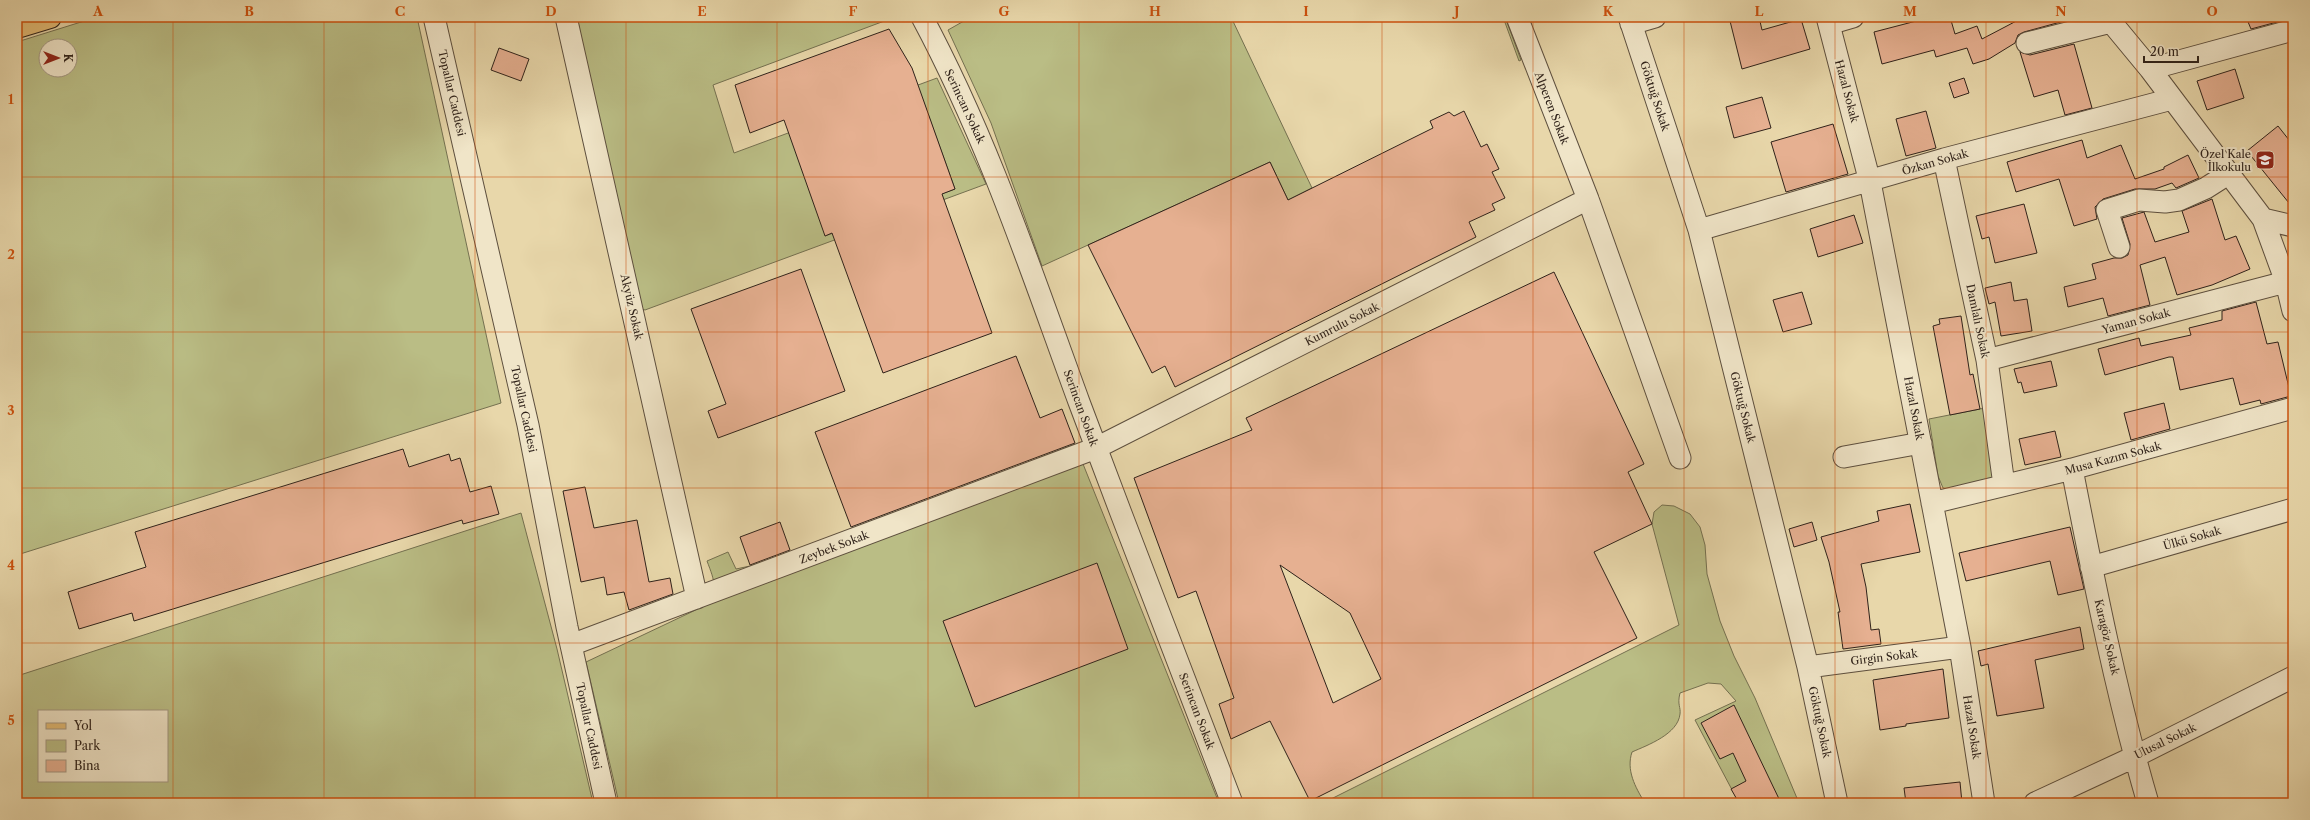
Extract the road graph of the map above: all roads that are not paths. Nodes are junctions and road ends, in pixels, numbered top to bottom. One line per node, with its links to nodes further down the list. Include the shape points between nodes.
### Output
1 (50, 17): 11 (main road)
2 (434, 17): 38 (street, Topallar Caddesi, via 528,425)
3 (566, 17): 37 (street, Akyüz Sokak)
4 (922, 17): 29 (street, Serincan Sokak, via 969,110 997,176)
5 (1517, 17): 19 (street, Alperen Sokak)
6 (1654, 17): 9 (street)
7 (1853, 17): 10 (street)
8 (2109, 19): 13 (street); 14 (street)
9 (1630, 21): 22 (street, Göktuğ Sokak)
10 (1828, 21): 18 (street, Hazal Sokak)
11 (17, 27)
12 (2293, 30): 14 (street)
13 (2027, 43)
14 (2150, 69): 15 (street)
15 (2172, 99): 16 (street, Özkan Sokak); 17 (street)
16 (1944, 159): 18 (street, Özkan Sokak); 26 (street, Damlalı Sokak)
17 (2228, 174): 20 (street); 23 (street, via 2206,188 2179,200 2138,200 2107,210)
18 (1870, 182): 22 (street, Özkan Sokak); 28 (street, Hazal Sokak)
19 (1588, 199): 29 (street, Kumrulu Sokak); 31 (street, Alperen Sokak)
20 (2263, 219): 21 (street); 24 (street)
21 (2293, 226)
22 (1699, 230): 40 (street, Göktuğ Sokak)
23 (2119, 247)
24 (2286, 282): 25 (street); 26 (street, Yaman Sokak)
25 (2293, 311)
26 (1986, 360): 33 (street, Damlalı Sokak)
27 (2293, 408): 32 (street, Musa Kazım Sokak)
28 (1921, 442): 30 (street); 34 (street, Hazal Sokak)
29 (1096, 448): 37 (street, Zeybek Sokak); 44 (street, Serincan Sokak)
30 (1844, 457)
31 (1680, 458)
32 (2072, 469): 33 (street, Musa Kazım Sokak); 36 (street, Karagöz Sokak)
33 (2004, 485): 34 (street, Musa Kazım Sokak)
34 (1932, 503): 39 (street, Hazal Sokak)
35 (2293, 509): 36 (street, Ülkü Sokak)
36 (2091, 567): 42 (street, Karagöz Sokak)
37 (698, 598): 38 (street, Zeybek Sokak)
38 (571, 645): 43 (street, Topallar Caddesi)
39 (1960, 647): 40 (street, Girgin Sokak); 46 (street, Hazal Sokak)
40 (1808, 667): 45 (street, Göktuğ Sokak)
41 (2293, 678): 42 (street, Ulusal Sokak)
42 (2134, 757): 47 (street, Ulusal Sokak); 48 (street, Karagöz Sokak)
43 (606, 803)
44 (1232, 803)
45 (1837, 803)
46 (1984, 803)
47 (2036, 803)
48 (2148, 803)

